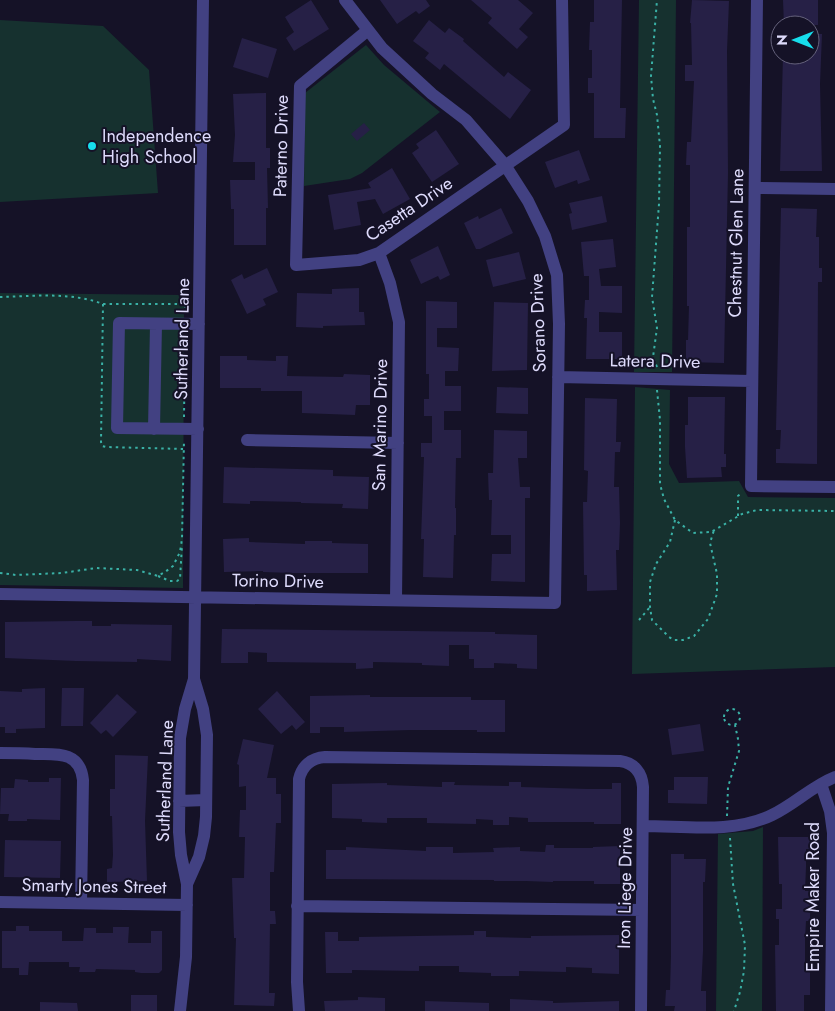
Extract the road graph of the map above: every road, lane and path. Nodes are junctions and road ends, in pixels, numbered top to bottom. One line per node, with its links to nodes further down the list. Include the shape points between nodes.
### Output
1 (203, 0): 15 (street, Sutherland Lane)
2 (345, 0): 6 (street, Sorano Drive)
3 (562, 0): 7 (street, Casetta Drive, via 564,124)
4 (657, 0): 17 (path, via 651,76 660,146 652,297 657,328 653,357)
5 (757, 0): 8 (street, Chestnut Glen Lane)
6 (368, 30): 7 (street, Sorano Drive, via 382,48 432,94 466,120); 11 (street, Paterno Drive, via 300,86)
7 (505, 165): 10 (street, Casetta Drive); 16 (street, Sorano Drive, via 541,227 557,275)
8 (755, 188): 9 (street); 18 (street, Chestnut Glen Lane)
9 (835, 189)
10 (379, 253): 11 (street, Casetta Drive, via 358,260); 23 (street, San Marino Drive, via 399,322)
11 (296, 265)
12 (0, 297): 14 (path, via 62,297 103,304 186,304)
13 (156, 324): 14 (street); 19 (street); 19 (street, via 119,323 117,428)
14 (185, 324): 15 (street); 20 (path)
15 (199, 324): 21 (street, Sutherland Lane)
16 (558, 377): 17 (street, Latera Drive); 36 (street, Sorano Drive)
17 (657, 379): 18 (street, Latera Drive); 28 (path, via 660,484)
18 (752, 381): 24 (street, Chestnut Glen Lane)
19 (154, 429): 20 (street)
20 (184, 429): 21 (street); 30 (path)
21 (198, 429): 34 (street, Sutherland Lane)
22 (248, 440): 23 (street)
23 (398, 443): 35 (street, San Marino Drive)
24 (751, 486): 25 (street); 27 (path, via 738,496)
25 (835, 487)
26 (835, 510): 27 (path, via 757,510)
27 (738, 516): 29 (path)
28 (675, 520): 29 (path, via 693,533); 37 (path, via 670,542 656,564 650,582)
29 (714, 530): 37 (path, via 710,543 717,574 717,594 708,620 694,636 674,640 652,620)
30 (182, 538): 32 (path, via 173,566); 32 (path, via 180,579 176,582)
31 (0, 573): 32 (path, via 16,575 96,568 137,570)
32 (158, 576)
33 (0, 594): 34 (street, Torino Drive)
34 (196, 597): 35 (street, Torino Drive); 39 (street, Sutherland Lane)
35 (396, 600): 36 (street, Torino Drive)
36 (555, 603)
37 (650, 607): 38 (path)
38 (639, 620)
39 (194, 679): 44 (street, Sutherland Lane, via 207,736); 45 (street, Sutherland Lane, via 181,727)
40 (735, 725): 40 (path, via 741,716 730,709 725,714 725,721); 47 (path, via 738,751 728,787)
41 (0, 753): 51 (street, via 59,754 67,756 80,768 83,780)
42 (835, 777): 43 (street)
43 (821, 784): 47 (street, via 770,816 753,822); 59 (street, Empire Maker Road, via 833,833)
44 (206, 800): 45 (street); 49 (street, Sutherland Lane, via 203,842)
45 (179, 801): 49 (street, Sutherland Lane, via 181,855)
46 (733, 814): 47 (path)
47 (728, 820): 48 (street); 58 (path, via 733,884 744,945 744,971)
48 (643, 826): 53 (street, Iron Liege Drive, via 641,775 629,763 620,761 314,759 304,768 299,779); 54 (street, Iron Liege Drive)
49 (187, 884): 52 (street, Sutherland Lane)
50 (0, 902): 51 (street, Smarty Jones Street)
51 (81, 903): 52 (street, Smarty Jones Street)
52 (187, 905): 55 (street, Sutherland Lane)
53 (297, 906): 54 (street); 56 (street)
54 (642, 910): 57 (street, Iron Liege Drive)
55 (180, 1011)
56 (299, 1011)
57 (641, 1011)
58 (734, 1011)
59 (831, 1011)

